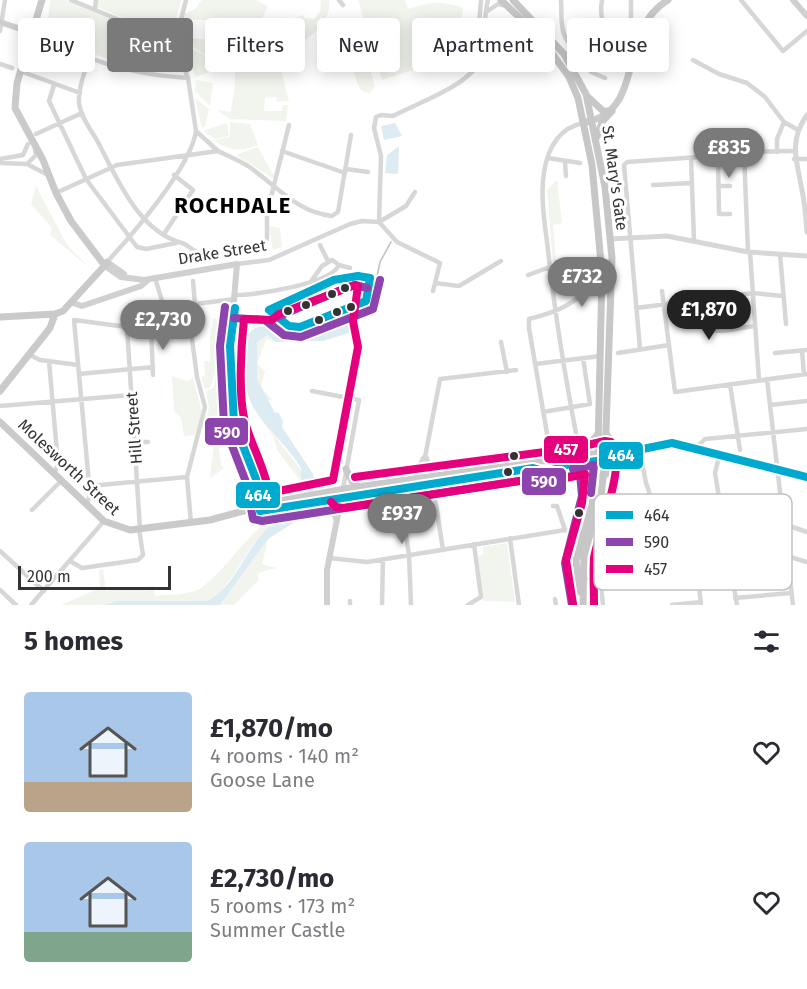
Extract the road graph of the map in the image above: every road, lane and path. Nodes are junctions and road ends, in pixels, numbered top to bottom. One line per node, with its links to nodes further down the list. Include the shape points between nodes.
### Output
1 (5, 0): 29 (street)
2 (42, 0): 21 (main road)
3 (74, 0): 18 (street)
4 (96, 0): 18 (street)
5 (186, 0): 23 (street)
6 (339, 0): 17 (street)
7 (481, 0): 24 (street)
8 (488, 0): 20 (street)
9 (501, 0): 16 (highway, St. Mary's Gate)
10 (561, 0): 33 (street, via 563,33)
11 (602, 0): 26 (street)
12 (631, 0): 27 (street)
13 (668, 0): 28 (main road)
14 (741, 0): 32 (street, via 783,51)
15 (793, 0): 19 (main road)
16 (511, 3): 20 (street, via 498,4); 49 (highway, St. Mary's Gate, via 564,54); 56 (highway, St. Mary's Gate, via 559,61 578,98)
17 (343, 5)
18 (95, 9): 22 (street)
19 (805, 11)
20 (486, 12): 25 (street)
21 (37, 18)
22 (116, 18)
23 (181, 18)
24 (480, 18)
25 (485, 18)
26 (600, 18)
27 (631, 18)
28 (648, 18)
29 (1, 22): 30 (main road); 31 (street)
30 (18, 28)
31 (0, 31)
32 (807, 31)
33 (567, 37)
34 (95, 59): 45 (street, via 147,75)
35 (693, 60): 54 (street, via 762,94)
36 (0, 64): 37 (street)
37 (12, 68)
38 (20, 72): 63 (main road, via 14,103)
39 (22, 72): 47 (street)
40 (86, 72): 48 (street)
41 (186, 72): 45 (street)
42 (474, 72): 101 (street, via 393,116 376,117 374,128 381,156)
43 (591, 72): 46 (street)
44 (628, 72): 50 (main road, via 622,95)
45 (188, 78): 59 (street)
46 (605, 78)
47 (54, 85): 48 (street); 55 (street, via 49,101)
48 (80, 93): 51 (street)
49 (586, 94): 50 (highway, via 603,111); 53 (highway, St. Mary's Gate)
50 (612, 111): 53 (main road); 62 (highway, via 602,122)
51 (82, 113): 55 (street); 82 (street)
52 (807, 115): 58 (street)
53 (593, 121): 56 (main road); 62 (highway, St. Mary's Gate)
54 (784, 122): 58 (street); 68 (street)
55 (59, 123): 60 (street); 88 (street)
56 (583, 123): 73 (street, via 568,126 559,135); 112 (highway, St. Mary's Gate, via 592,165)
57 (288, 125): 65 (street)
58 (798, 130): 66 (street)
59 (196, 131): 64 (street); 71 (street)
60 (36, 134)
61 (351, 135): 83 (street)
62 (597, 139): 107 (highway, St. Mary's Gate)
63 (31, 145): 69 (street); 70 (main road); 77 (main road)
64 (218, 151): 71 (street); 93 (street, via 249,166)
65 (282, 151): 83 (street); 93 (street)
66 (794, 151): 68 (street); 75 (street)
67 (744, 152): 68 (street); 72 (street); 115 (street)
68 (777, 152)
69 (23, 155): 70 (street); 78 (street)
70 (36, 155): 77 (street); 81 (street); 86 (main road)
71 (186, 157): 82 (street); 85 (street)
72 (717, 157): 74 (street); 91 (street)
73 (548, 158): 79 (street); 124 (street, via 542,190)
74 (691, 158): 89 (street); 108 (street, via 624,165)
75 (794, 159): 76 (street); 96 (street)
76 (807, 159)
77 (44, 160): 86 (main road)
78 (0, 161): 81 (street)
79 (565, 162): 80 (street); 87 (street)
80 (580, 163)
81 (27, 164): 86 (street)
82 (110, 167): 88 (street); 100 (street)
83 (346, 171): 84 (street); 93 (street, via 336,215 307,210)
84 (368, 172)
85 (174, 175): 100 (street); 103 (street, via 194,190)
86 (48, 176): 95 (main road)
87 (566, 176)
88 (86, 179): 95 (street); 104 (street)
89 (692, 183): 90 (street); 109 (street)
90 (653, 185)
91 (718, 186): 92 (street); 99 (street, via 719,214)
92 (730, 186)
93 (275, 187): 98 (street)
94 (415, 192): 101 (street, via 406,206)
95 (56, 193): 121 (main road, via 81,235)
96 (805, 194): 102 (street)
97 (231, 204): 98 (street)
98 (267, 213): 106 (street)
99 (730, 213)
100 (146, 220): 103 (street); 104 (street)
101 (379, 222): 122 (street, Drake Street, via 350,224 268,260); 132 (street, via 401,244 440,263)
102 (807, 232)
103 (164, 234): 110 (street)
104 (130, 237): 110 (street, via 143,249); 121 (street)
105 (189, 239): 111 (street)
106 (267, 239)
107 (610, 239): 108 (street); 112 (highway); 159 (highway, St. Mary's Gate)
108 (630, 239): 109 (street, via 667,236); 143 (street)
109 (694, 240): 115 (street)
110 (176, 243): 111 (street)
111 (184, 243): 114 (street, via 199,254)
112 (600, 244): 160 (highway, St. Mary's Gate)
113 (320, 245): 118 (street)
114 (205, 248)
115 (749, 252): 116 (street); 135 (street)
116 (780, 254): 117 (street); 136 (street)
117 (807, 256)
118 (328, 261): 123 (street); 129 (street)
119 (501, 261): 132 (street, via 459,286)
120 (535, 263): 126 (street)
121 (106, 264): 128 (main road, Drake Street, via 138,279); 139 (main road)
122 (237, 264): 128 (main road, Drake Street); 137 (main road)
123 (339, 265): 125 (street); 129 (street)
124 (550, 267): 126 (street); 144 (street)
125 (350, 268)
126 (539, 269): 127 (street)
127 (528, 275)
128 (152, 279): 139 (main road, via 82,306); 147 (street)
129 (312, 280): 137 (street)
130 (193, 281): 141 (street)
131 (592, 282): 144 (street)
132 (435, 283): 133 (street)
133 (434, 291)
134 (662, 291): 140 (street)
135 (753, 293): 136 (street); 138 (street); 149 (street)
136 (783, 296): 148 (street)
137 (236, 297): 141 (street); 233 (main road, via 230,346 234,419 256,479)
138 (705, 298): 140 (street); 149 (street, via 709,330)
139 (73, 303): 145 (main road)
140 (663, 303): 143 (street); 153 (street)
141 (195, 304): 142 (street)
142 (188, 308): 147 (street); 211 (street, via 205,411)
143 (636, 308): 154 (street)
144 (555, 313): 163 (street); 164 (street, via 529,319)
145 (55, 314): 146 (main road); 158 (main road, via 50,328)
146 (0, 317)
147 (167, 317): 151 (street)
148 (786, 324)
149 (754, 326): 174 (street)
150 (127, 327): 151 (street); 165 (street, via 74,320); 167 (street, Hill Street)
151 (151, 327): 166 (street)
152 (501, 342): 169 (street)
153 (669, 345): 154 (street); 175 (street, via 675,392)
154 (640, 349): 156 (street)
155 (805, 350): 157 (street); 171 (street)
156 (618, 353)
157 (775, 353)
158 (30, 355): 162 (street); 176 (main road)
159 (610, 355): 160 (street); 189 (highway, St. Mary's Gate)
160 (599, 356): 161 (street); 189 (highway, St. Mary's Gate)
161 (583, 358): 163 (street); 184 (street, via 590,404)
162 (49, 361): 165 (street); 181 (street)
163 (563, 361): 164 (street); 184 (street)
164 (535, 364): 185 (street)
165 (78, 365): 170 (street)
166 (153, 367): 167 (street); 172 (street)
167 (130, 369): 170 (street); 178 (street, Hill Street)
168 (516, 370): 169 (street)
169 (507, 372): 200 (street, via 440,379)
170 (79, 374): 179 (street)
171 (805, 374): 173 (street)
172 (153, 375)
173 (767, 379): 174 (street); 182 (street)
174 (759, 380): 175 (street)
175 (730, 384): 190 (street)
176 (0, 391)
177 (312, 391): 206 (street, via 359,400)
178 (131, 395): 179 (street); 191 (street, Hill Street)
179 (80, 400): 181 (street); 217 (street)
180 (807, 401): 182 (street)
181 (52, 402): 183 (street); 208 (street, via 58,464)
182 (770, 405): 188 (street)
183 (0, 406)
184 (571, 408): 185 (street); 195 (street)
185 (543, 412): 202 (street)
186 (0, 422): 208 (main road, Molesworth Street)
187 (807, 429): 188 (street)
188 (773, 432): 190 (street); 207 (street)
189 (602, 434): 196 (highway); 201 (highway, St. Mary's Gate); 204 (main road)
190 (736, 436): 193 (street, via 705,439); 197 (street)
191 (135, 442): 192 (street); 216 (street, Hill Street)
192 (148, 442)
193 (697, 447): 194 (main road, via 672,443); 199 (main road)
194 (647, 448): 198 (main road); 210 (main road)
195 (579, 449)
196 (620, 450): 198 (main road); 201 (main road)
197 (740, 450)
198 (633, 451): 201 (main road, via 620,457)
199 (720, 453): 207 (main road); 224 (street, via 715,473)
200 (426, 455): 209 (street, via 429,466); 212 (street); 214 (street)
201 (601, 456): 204 (main road, Molesworth Street); 205 (main road, Molesworth Street); 210 (highway); 227 (highway)
202 (550, 457)
203 (641, 457): 223 (street)
204 (577, 458): 209 (main road, Molesworth Street)
205 (586, 462): 218 (main road, Molesworth Street, via 547,472 533,468); 227 (highway, via 591,471)
206 (346, 469): 219 (main road); 220 (street)
207 (777, 469): 213 (main road); 225 (street)
208 (55, 472): 215 (main road, Molesworth Street)
209 (440, 475): 212 (main road, Molesworth Street)
210 (603, 476): 222 (highway)
211 (187, 477): 216 (street); 238 (street)
212 (422, 477): 214 (main road, Molesworth Street); 218 (street)
213 (807, 477)
214 (413, 479): 218 (street); 219 (main road, Molesworth Street)
215 (61, 480): 231 (main road, Molesworth Street); 234 (street)
216 (137, 481): 217 (street); 240 (street, Hill Street)
217 (89, 486): 231 (street)
218 (417, 486): 228 (main road, Molesworth Street)
219 (359, 487): 220 (main road, Molesworth Street)
220 (343, 489): 228 (main road); 230 (main road, Molesworth Street)
221 (434, 491): 247 (street)
222 (600, 494)
223 (650, 494)
224 (718, 494)
225 (780, 494)
226 (400, 495): 249 (street)
227 (593, 495): 243 (highway)
228 (342, 498): 229 (main road, Molesworth Street); 236 (main road)
229 (318, 502): 230 (main road, Molesworth Street); 236 (main road, via 331,508)
230 (286, 503): 233 (main road, Molesworth Street)
231 (87, 505): 235 (main road, Molesworth Street)
232 (553, 506): 241 (street, via 557,507)
233 (260, 509): 238 (main road, Molesworth Street)
234 (32, 510)
235 (104, 521): 240 (main road, Molesworth Street, via 121,529); 253 (street)
236 (337, 521): 250 (main road)
237 (594, 522): 243 (highway)
238 (191, 523): 240 (main road, Molesworth Street)
239 (792, 526): 242 (street)
240 (140, 529): 253 (street, Hill Street, via 143,555 138,560 82,568)
241 (565, 530): 243 (street); 244 (street)
242 (807, 531)
243 (586, 536): 246 (street); 265 (highway)
244 (510, 538): 245 (street); 272 (street)
245 (474, 544): 247 (street); 271 (street, via 481,597)
246 (594, 546)
247 (443, 550): 249 (street)
248 (0, 551): 261 (street)
249 (409, 555): 252 (street); 270 (street)
250 (329, 558): 252 (street, via 367,562); 268 (main road)
251 (792, 558): 254 (street)
252 (383, 559): 269 (street)
253 (70, 561): 261 (street)
254 (807, 562)
255 (590, 579): 256 (street)
256 (594, 579)
257 (0, 590): 266 (street)
258 (601, 590): 273 (street)
259 (733, 590): 263 (street)
260 (791, 590): 262 (street)
261 (44, 591): 267 (street)
262 (791, 593): 263 (street); 276 (street)
263 (735, 598): 275 (street)
264 (701, 603): 274 (street)
265 (583, 604)
266 (16, 605)
267 (31, 605)
268 (327, 605)
269 (382, 605)
270 (411, 605)
271 (468, 605)
272 (519, 605)
273 (603, 605)
274 (672, 605)
275 (737, 605)
276 (793, 605)

